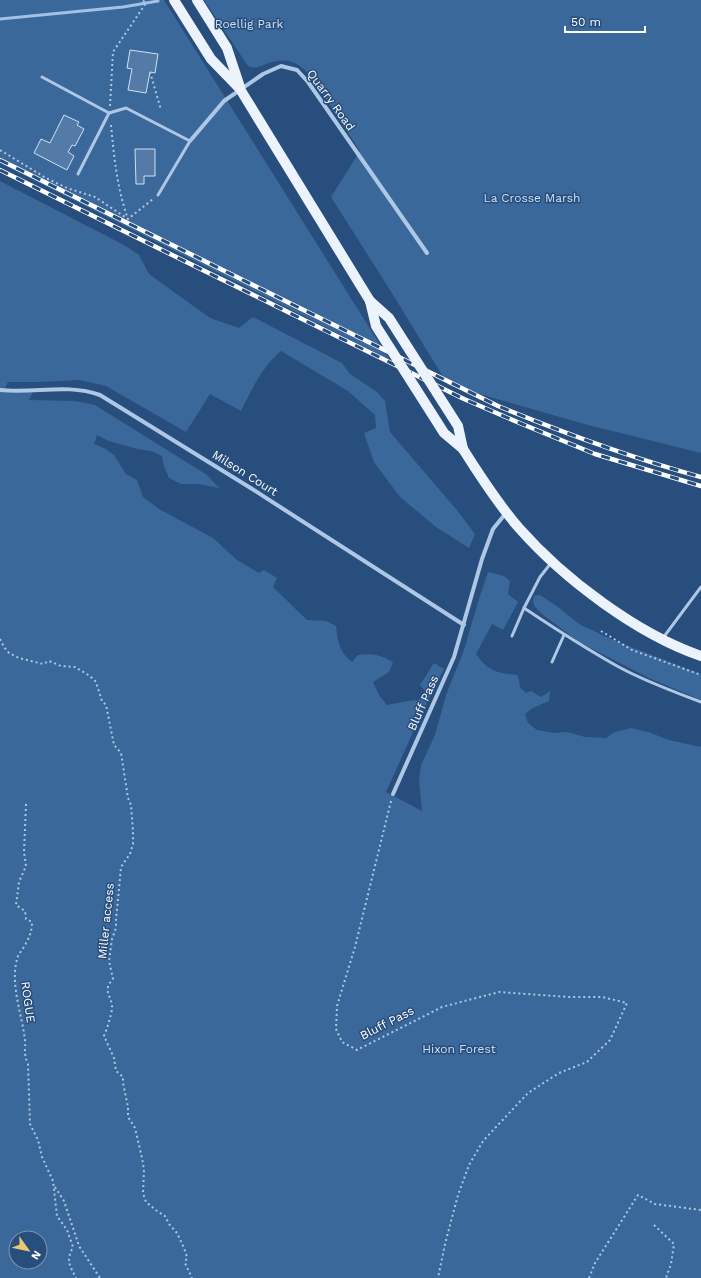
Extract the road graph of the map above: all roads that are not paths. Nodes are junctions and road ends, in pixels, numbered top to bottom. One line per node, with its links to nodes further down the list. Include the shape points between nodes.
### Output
1 (174, 0): 4 (main road, via 211,59)
2 (197, 0): 4 (main road, via 227,48)
3 (42, 77): 5 (lane)
4 (240, 89): 6 (street, Quarry Road, via 224,101); 9 (street, Quarry Road, via 281,66 297,70 308,82); 10 (main road)
5 (109, 113): 6 (lane, via 126,108); 7 (lane)
6 (190, 141): 8 (lane)
7 (78, 174)
8 (158, 195)
9 (427, 254)
10 (370, 300): 12 (main road, bridge, via 390,318 458,426); 12 (main road, bridge, via 376,326 444,433)
11 (0, 390): 17 (street, Milson Court, via 74,389 100,395)
12 (463, 449): 13 (main road)
13 (506, 513): 14 (main road); 17 (street, Bluff Pass, via 493,529)
14 (552, 561): 16 (lane, via 540,577); 20 (main road, via 607,605)
15 (701, 587): 20 (lane)
16 (524, 608): 18 (lane); 19 (lane)
17 (464, 625): 24 (street, Bluff Pass, via 454,657)
18 (564, 635): 22 (lane); 23 (lane, via 618,666 663,688)
19 (512, 636)
20 (661, 640): 21 (main road)
21 (701, 656)
22 (552, 662)
23 (701, 702)
24 (393, 794)

